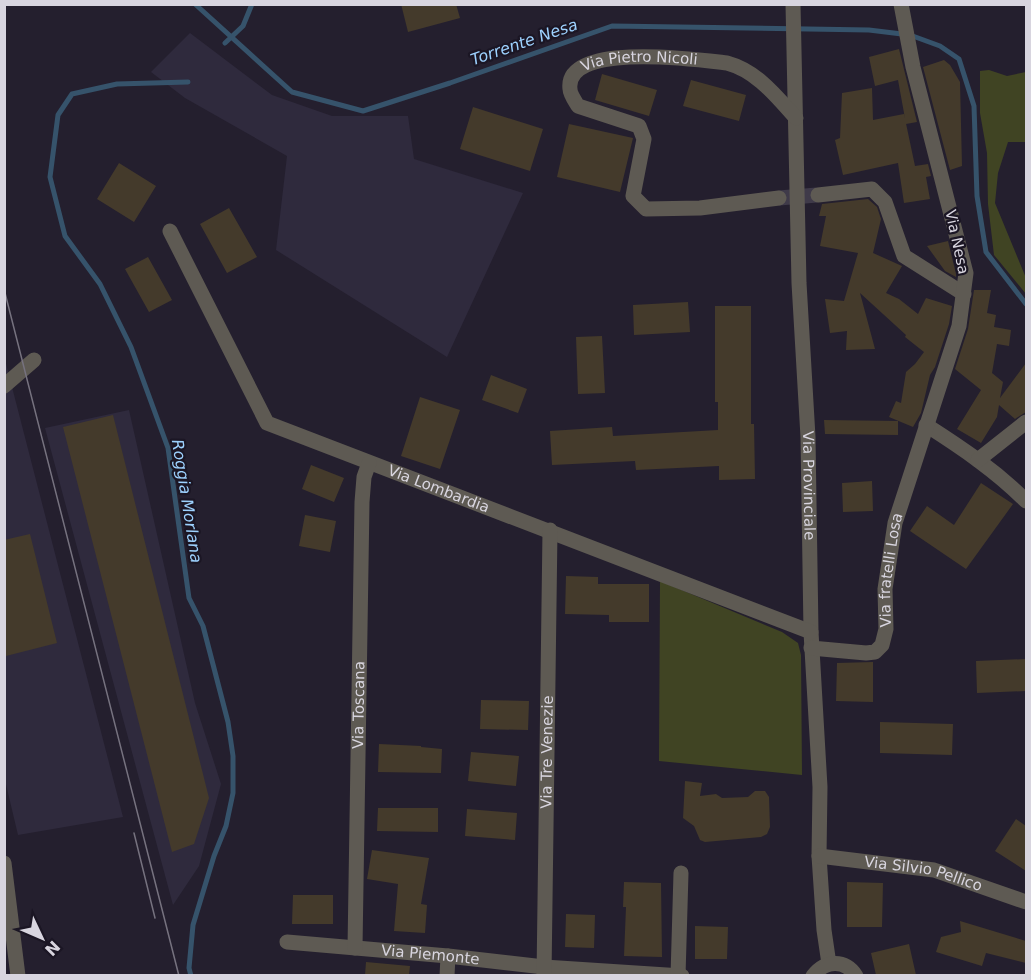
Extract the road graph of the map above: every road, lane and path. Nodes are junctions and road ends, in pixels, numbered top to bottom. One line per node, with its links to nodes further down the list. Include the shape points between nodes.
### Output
1 (793, 7): 3 (street, Via Provinciale)
2 (902, 8): 7 (street, Via Nesa, via 910,54 966,273)
3 (796, 118): 5 (street, Via Pietro Nicoli, via 754,75 727,63 627,57 597,61 573,73 569,89 578,106 639,126 644,138 633,196 646,209 700,208); 16 (street, Via Provinciale)
4 (818, 195): 7 (street, via 872,189 885,202 904,256)
5 (779, 198)
6 (170, 231): 13 (street, Via Lombardia, via 267,423)
7 (964, 294): 11 (street, Via Nesa, via 958,326)
8 (34, 360): 9 (street)
9 (4, 386)
10 (1026, 422): 12 (street)
11 (926, 425): 12 (street); 16 (street, Via fratelli Losa, via 895,523 882,645 875,652 866,653)
12 (978, 460): 14 (street)
13 (369, 463): 15 (street, Via Lombardia); 22 (street, Via Toscana, via 362,502)
14 (1026, 501)
15 (550, 530): 16 (street, Via Lombardia); 25 (street, Via Tre Venezie)
16 (811, 640): 17 (street, Via Provinciale, via 820,787)
17 (819, 856): 20 (street, Via Silvio Pellico, via 934,870); 24 (street, Via Provinciale)
18 (4, 863): 26 (street)
19 (681, 873): 28 (street)
20 (1026, 902)
21 (287, 942): 22 (street, Via Piemonte)
22 (355, 948): 23 (street, Via Piemonte)
23 (448, 956): 25 (street, Via Piemonte); 27 (street)
24 (829, 964): 29 (street); 30 (street, via 847,966)
25 (544, 971): 28 (street, Via Piemonte)
26 (18, 975)
27 (447, 975)
28 (680, 975)
29 (813, 975)
30 (856, 975)

